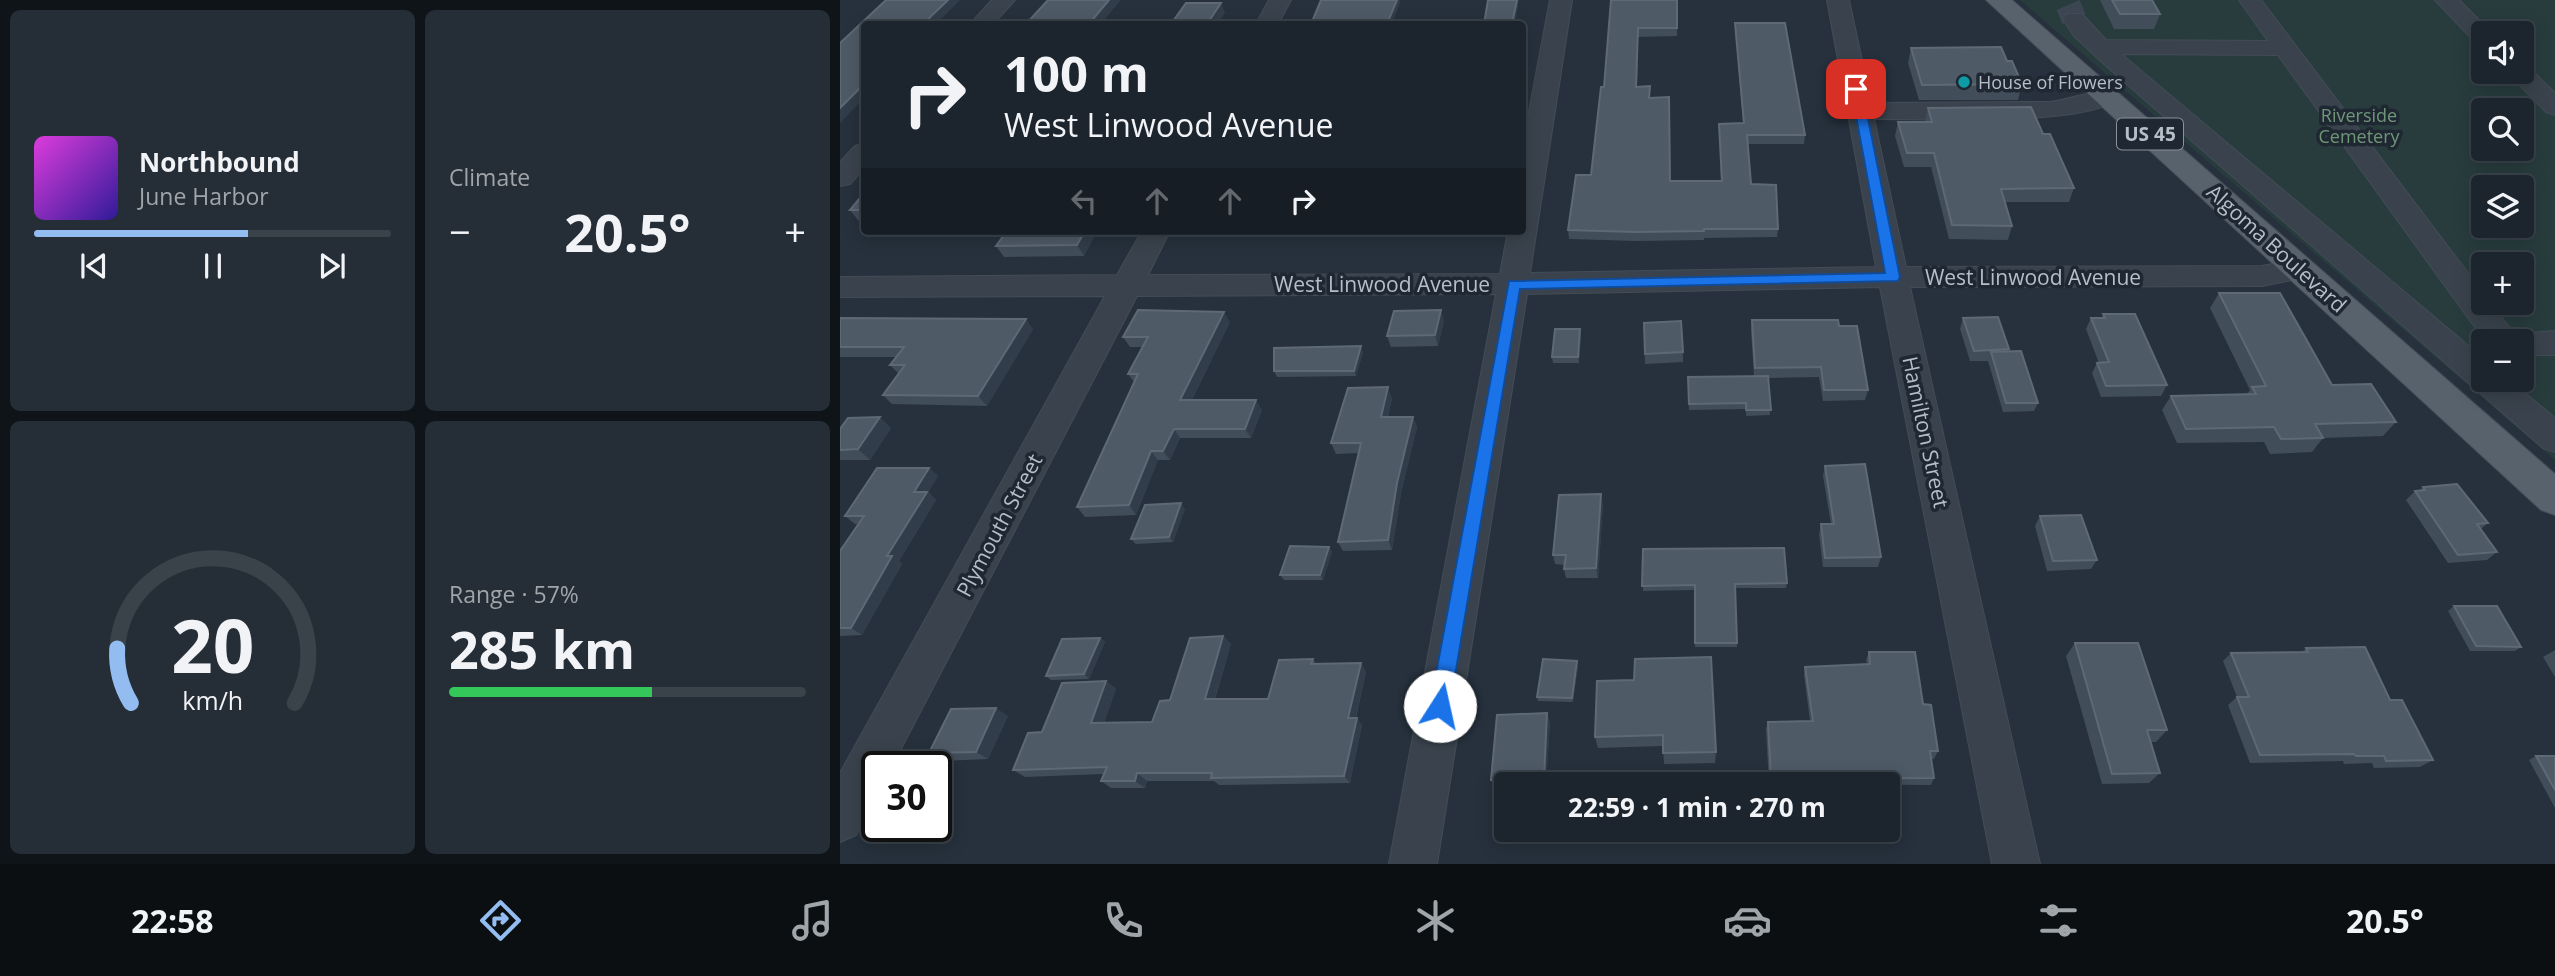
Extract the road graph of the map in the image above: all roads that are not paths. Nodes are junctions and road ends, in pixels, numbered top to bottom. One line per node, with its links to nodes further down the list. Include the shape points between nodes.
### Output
1 (1003, 0): 9 (street)
2 (1280, 0): 10 (street)
3 (1561, 0): 20 (street)
4 (1838, 0): 17 (street, Hamilton Street)
5 (1998, 0): 15 (main road, Algoma Boulevard / US 45)
6 (2250, 0): 13 (street)
7 (2446, 0): 11 (street)
8 (2068, 8): 12 (street, via 2084,36)
9 (984, 21)
10 (1269, 21)
11 (2471, 25)
12 (2102, 47): 13 (street); 32 (street)
13 (2286, 48): 28 (street)
14 (2531, 84): 16 (street)
15 (2107, 96): 17 (street, via 2050,110); 23 (main road, Algoma Boulevard / US 45)
16 (2555, 107)
17 (1861, 111): 24 (street, Hamilton Street)
18 (861, 155): 19 (street)
19 (840, 178)
20 (1526, 207)
21 (1154, 235): 26 (street, Plymouth Street)
22 (1521, 235): 25 (street)
23 (2301, 269): 24 (street, West Linwood Avenue, via 2262,275); 36 (main road, Algoma Boulevard / US 45)
24 (1893, 277): 25 (street, West Linwood Avenue); 39 (street, Hamilton Street)
25 (1514, 284): 26 (street, West Linwood Avenue); 38 (street)
26 (1128, 285): 27 (street, West Linwood Avenue); 37 (street, Plymouth Street)
27 (840, 286)
28 (2493, 329)
29 (2471, 343): 32 (street)
30 (2534, 343): 31 (street)
31 (2555, 343)
32 (2446, 344): 33 (street)
33 (2471, 366)
34 (2501, 392): 35 (street)
35 (2555, 438)
36 (2555, 498)
37 (840, 819)
38 (1413, 864)
39 (2016, 864)

